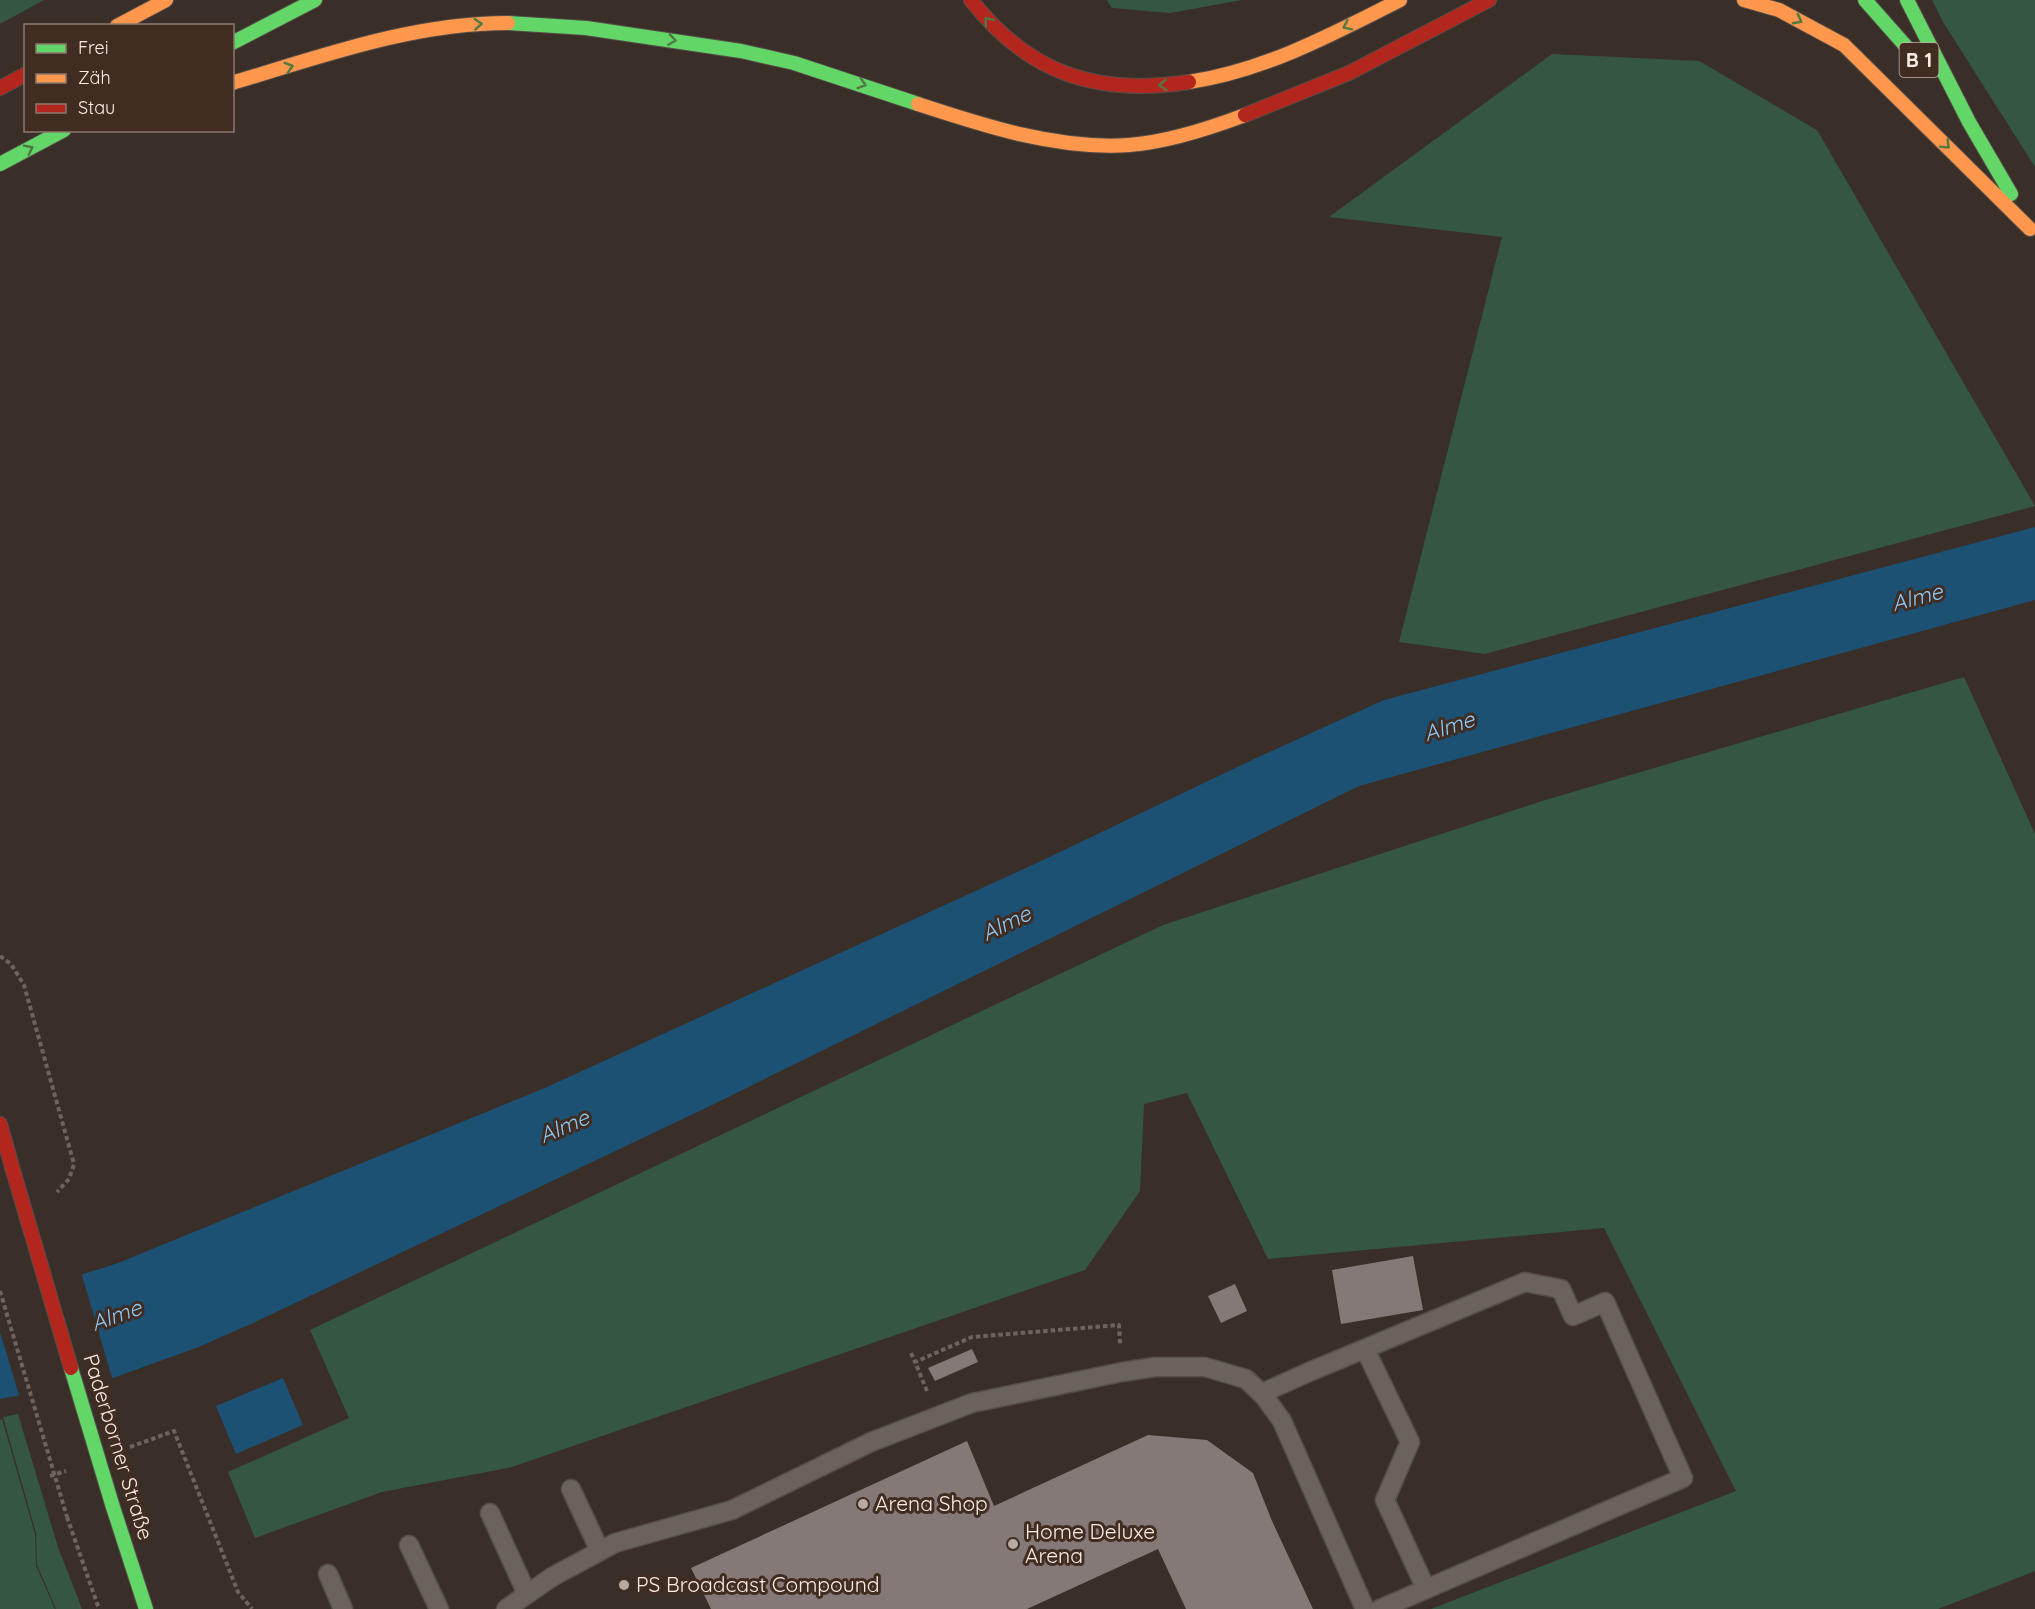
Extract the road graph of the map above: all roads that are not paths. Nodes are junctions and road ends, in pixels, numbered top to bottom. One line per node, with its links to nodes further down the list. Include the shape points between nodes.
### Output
1 (166, 0): 9 (main road)
2 (315, 0): 10 (main road)
3 (971, 0): 4 (main road, one-way to 3, via 1250,68 1195,82 1140,87 1097,82 1047,68 1007,41)
4 (1400, 0)
5 (1744, 0): 17 (main road, one-way to 17, via 1779,10 1844,45)
6 (1865, 0): 14 (main road, B 1)
7 (1907, 0): 14 (main road, B 1)
8 (1490, 1): 12 (main road, one-way to 8, via 397,35 474,24 547,23 730,49 792,63 1017,134 1120,145 1177,136 1255,112 1314,88)
9 (121, 24)
10 (234, 42)
11 (24, 75): 13 (main road)
12 (234, 82)
13 (0, 88)
14 (1969, 122): 17 (main road, B 1)
15 (64, 132): 16 (main road, one-way to 15)
16 (0, 164)
17 (2033, 233)
18 (0, 1124): 28 (main road, Paderborner Straße, bridge)
19 (1365, 1349): 20 (lane, via 1269,1390); 26 (lane, via 1410,1442 1386,1500); 26 (lane, via 1526,1282 1561,1289 1573,1316 1605,1302 1683,1478)
20 (1264, 1396): 24 (lane, via 1246,1379 1205,1366 1155,1367 1027,1389 972,1403 872,1442 732,1510); 32 (lane, via 1282,1421)
21 (571, 1489): 24 (lane)
22 (490, 1513): 27 (lane)
23 (409, 1545): 30 (lane)
24 (600, 1551): 27 (lane)
25 (328, 1574): 29 (lane)
26 (1426, 1589): 33 (lane)
27 (527, 1594): 31 (lane)
28 (146, 1609)
29 (343, 1609)
30 (439, 1609)
31 (506, 1609)
32 (1365, 1609)
33 (1380, 1609)

